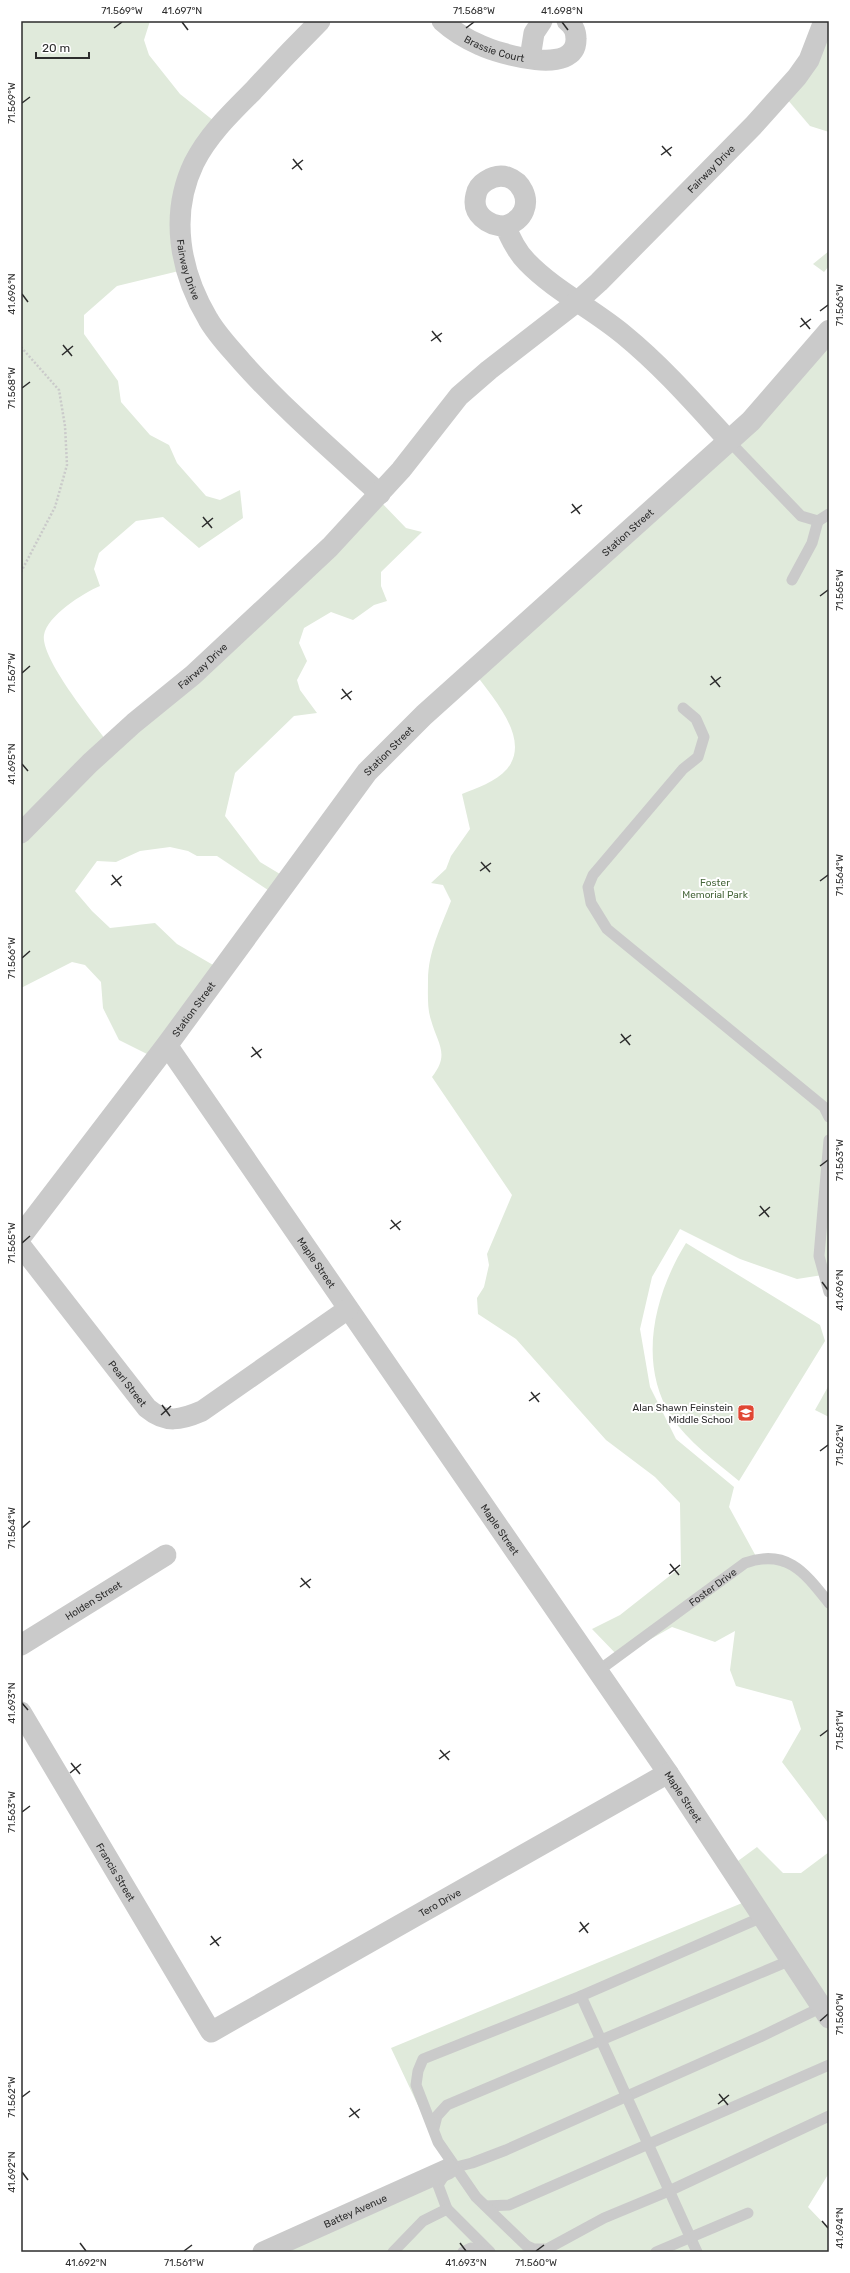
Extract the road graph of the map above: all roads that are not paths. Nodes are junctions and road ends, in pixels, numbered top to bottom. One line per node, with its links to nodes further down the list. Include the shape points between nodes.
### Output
1 (320, 21): 11 (street, Fairway Drive, via 210,137 194,164 185,192 180,223 182,256 193,290 209,320 231,349 280,402)
2 (442, 21): 6 (street, Brassie Court, via 479,45 499,53)
3 (542, 21): 6 (street, Brassie Court, via 534,33)
4 (567, 21): 6 (street, Brassie Court, via 574,29 576,38 575,47 570,54 558,60)
5 (824, 21): 8 (street, Fairway Drive, via 809,60 784,93)
6 (530, 58)
7 (505, 226): 8 (street, via 514,245 526,261)
8 (578, 301): 10 (street, via 652,358); 11 (street, Fairway Drive, via 495,365 460,396)
9 (829, 331): 10 (street, Station Street, via 751,421)
10 (728, 441): 13 (lane, via 801,516); 17 (street, Station Street, via 424,714 367,772)
11 (380, 494): 16 (street, Fairway Drive, via 281,594 193,675 90,763)
12 (829, 514): 13 (lane)
13 (818, 521): 14 (lane, via 812,542)
14 (792, 580)
15 (683, 708): 18 (lane, via 696,719 704,737 698,757 683,769 593,875 588,887 591,903 607,929 824,1107)
16 (21, 833)
17 (166, 1045): 20 (street, Station Street); 23 (street, Maple Street)
18 (829, 1117)
19 (829, 1140): 22 (lane, via 819,1256)
20 (21, 1236)
21 (21, 1246): 23 (street, Pearl Street, via 147,1408 169,1420 202,1411)
22 (829, 1292)
23 (348, 1309): 27 (street, Maple Street)
24 (166, 1555): 26 (street, Holden Street)
25 (829, 1603): 27 (lane, Foster Drive, via 806,1574 790,1563 775,1558 759,1558 745,1563)
26 (21, 1645)
27 (598, 1672): 29 (street, Maple Street)
28 (21, 1712): 34 (street, Francis Street)
29 (668, 1773): 30 (street, Maple Street); 34 (street, Tero Drive)
30 (762, 1917): 31 (street, Maple Street); 32 (lane)
31 (791, 1960): 33 (street, Maple Street); 35 (lane)
32 (581, 1996): 35 (lane); 39 (lane, via 423,2059 416,2085)
33 (825, 2013): 37 (lane, via 760,2037)
34 (211, 2032)
35 (601, 2040): 37 (lane); 39 (lane, via 447,2105 437,2116)
36 (829, 2065): 40 (lane)
37 (627, 2096): 40 (lane); 41 (lane)
38 (829, 2116): 42 (lane)
39 (434, 2128): 41 (lane, via 438,2142)
40 (648, 2145): 42 (lane); 43 (lane, via 509,2205)
41 (454, 2169): 43 (lane); 44 (lane, via 438,2185); 48 (street, Battey Avenue)
42 (669, 2191): 46 (lane); 47 (lane, via 604,2218 547,2249)
43 (486, 2206): 47 (lane)
44 (447, 2209): 49 (lane, via 423,2221); 51 (lane)
45 (748, 2213): 46 (lane)
46 (690, 2237): 52 (lane); 53 (lane)
47 (529, 2248)
48 (263, 2252)
49 (393, 2252)
50 (463, 2252): 51 (lane, via 471,2248)
51 (489, 2252)
52 (656, 2252)
53 (696, 2252)

